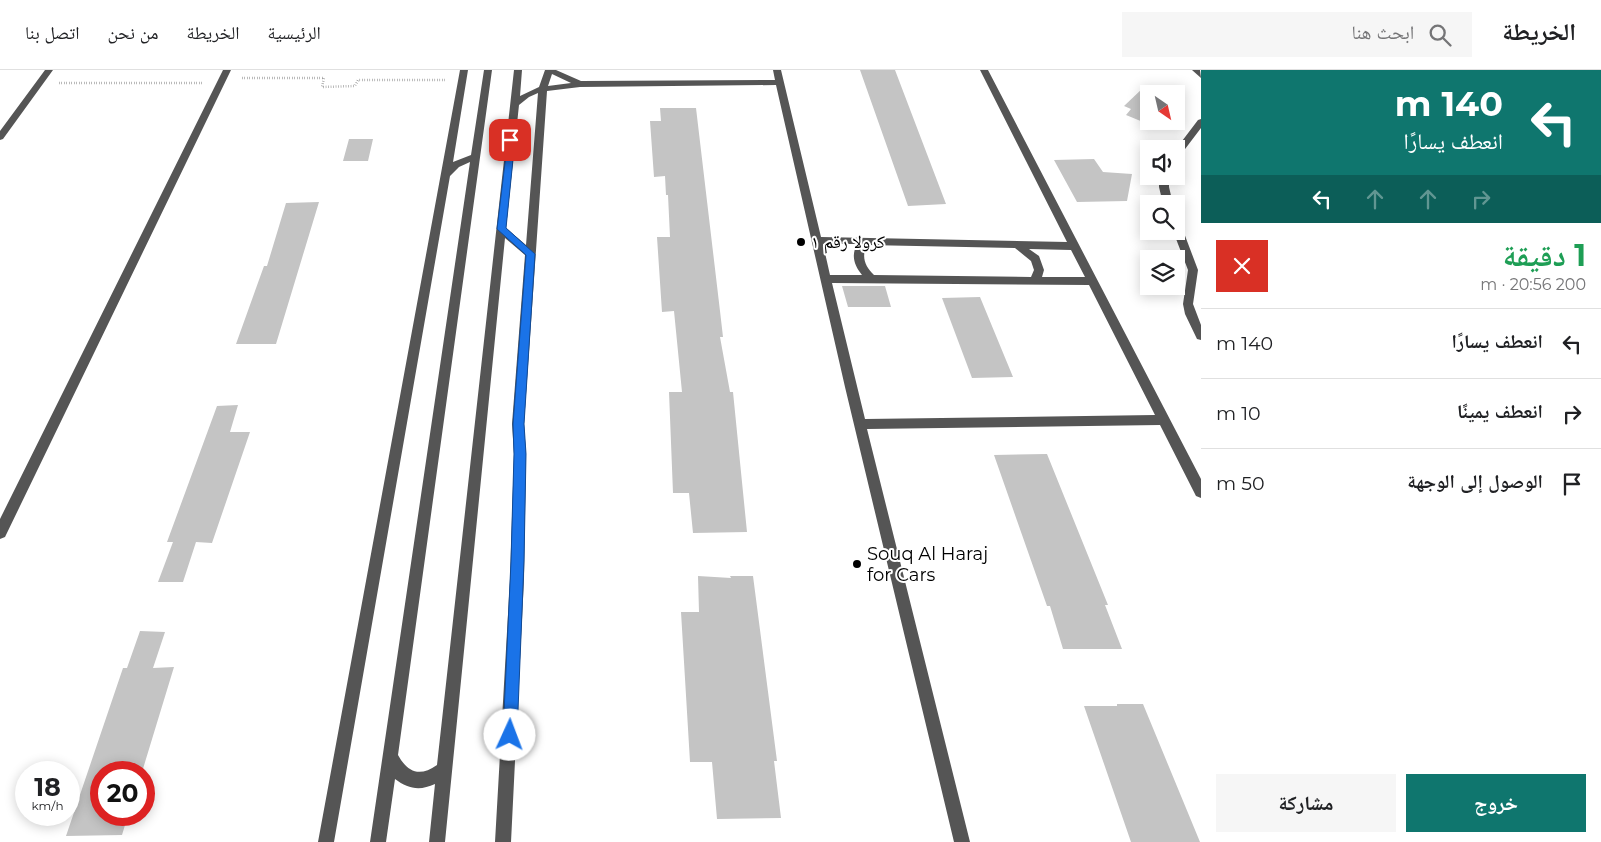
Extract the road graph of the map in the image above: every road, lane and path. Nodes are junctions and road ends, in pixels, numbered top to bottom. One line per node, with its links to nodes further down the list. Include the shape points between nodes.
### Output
1 (49, 70): 11 (street)
2 (488, 70): 18 (street)
3 (518, 70): 14 (street)
4 (549, 70): 12 (street); 13 (street)
5 (984, 70): 25 (street)
6 (1196, 70): 9 (street)
7 (464, 75): 10 (path, via 358,80 355,86 322,87 324,78); 19 (street)
8 (779, 76): 12 (street); 21 (street)
9 (1201, 76)
10 (224, 77): 11 (path); 35 (street)
11 (39, 83): 16 (street)
12 (580, 84): 13 (street)
13 (543, 89): 14 (street); 26 (street)
14 (514, 104): 20 (street)
15 (1201, 122): 17 (street)
16 (0, 137)
17 (1185, 143)
18 (476, 157): 19 (street, via 453,166); 36 (street)
19 (446, 174): 38 (street, via 442,182)
20 (501, 229): 26 (street); 37 (street)
21 (817, 240): 23 (street); 27 (street)
22 (1182, 240): 31 (street, via 1193,270 1188,294 1190,314)
23 (864, 241): 24 (street); 28 (street, via 858,259)
24 (1017, 244): 25 (street); 29 (street, via 1035,259 1039,270)
25 (1074, 246): 30 (street)
26 (531, 254): 41 (street, via 518,424 517,579)
27 (826, 279): 28 (street); 33 (street)
28 (871, 279): 29 (street)
29 (1035, 280): 30 (street)
30 (1092, 280): 32 (street)
31 (1201, 336)
32 (1164, 420): 33 (street); 34 (street)
33 (860, 424): 42 (street)
34 (1201, 492)
35 (0, 533)
36 (391, 757): 37 (street, via 396,770 406,779 419,782 433,778); 39 (street)
37 (445, 769): 40 (street)
38 (326, 842)
39 (378, 842)
40 (437, 842)
41 (503, 842)
42 (962, 842)

